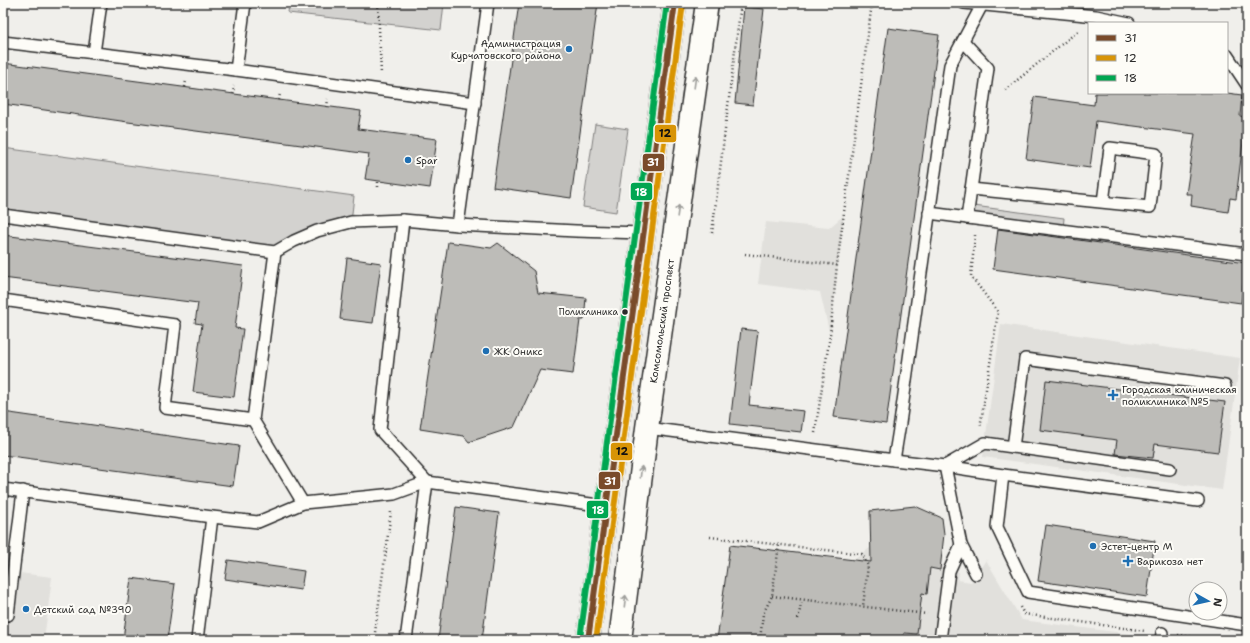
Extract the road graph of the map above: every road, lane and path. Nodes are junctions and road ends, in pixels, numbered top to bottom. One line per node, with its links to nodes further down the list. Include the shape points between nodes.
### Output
1 (101, 3): 19 (lane)
2 (245, 3): 21 (lane)
3 (378, 3): 23 (path)
4 (488, 3): 25 (lane)
5 (675, 3): 35 (main road)
6 (706, 3): 44 (main road, Комсомольский проспект, one-way to 6)
7 (741, 3): 36 (path)
8 (749, 3): 12 (path)
9 (872, 3): 40 (path)
10 (964, 3): 11 (lane)
11 (983, 4): 13 (lane); 17 (lane)
12 (775, 6)
13 (1096, 16): 14 (path); 15 (lane)
14 (1089, 22)
15 (1124, 22)
16 (1088, 23): 24 (path)
17 (963, 41): 28 (lane, via 988,68); 30 (lane, via 950,65)
18 (3, 42): 19 (lane)
19 (94, 53): 21 (lane)
20 (1228, 56): 22 (lane)
21 (236, 70): 23 (lane)
22 (1247, 85)
23 (381, 90): 25 (lane)
24 (1005, 90)
25 (475, 103): 34 (lane)
26 (378, 181): 27 (path)
27 (378, 187)
28 (971, 189): 29 (lane); 32 (lane)
29 (1103, 202): 29 (lane, via 1150,207 1156,154 1110,148)
30 (929, 213): 32 (lane); 48 (lane)
31 (3, 215): 38 (lane)
32 (972, 218): 37 (lane, via 1246,254); 45 (path, via 971,276 998,312)
33 (403, 220): 34 (lane); 38 (lane, via 351,222 317,231); 52 (lane, via 380,430)
34 (458, 225): 35 (lane)
35 (643, 233): 58 (main road)
36 (712, 233)
37 (1247, 250)
38 (275, 252): 43 (lane)
39 (745, 254): 40 (path)
40 (837, 265): 47 (path, via 830,335)
41 (3, 300): 43 (lane, via 175,324 165,408)
42 (1225, 386): 46 (lane, via 1025,358)
43 (252, 420): 57 (lane)
44 (647, 428): 47 (lane); 75 (main road, Комсомольский проспект, one-way to 44)
45 (977, 447): 46 (lane, via 985,443); 49 (lane)
46 (1013, 447): 50 (lane)
47 (813, 449): 48 (lane)
48 (894, 460): 49 (lane)
49 (945, 466): 51 (lane); 62 (lane)
50 (1170, 469)
51 (1004, 475): 56 (lane); 70 (lane, via 997,527 1028,592)
52 (427, 482): 55 (lane); 58 (lane); 73 (lane)
53 (3, 488): 54 (lane)
54 (23, 491): 59 (lane); 67 (lane)
55 (394, 494): 57 (lane); 72 (path)
56 (1198, 501)
57 (303, 503): 59 (lane, via 258,522)
58 (606, 506): 74 (main road)
59 (212, 518): 71 (lane)
60 (710, 537): 61 (path)
61 (779, 544): 64 (path); 66 (path, via 862,554 868,566)
62 (962, 545): 63 (lane); 68 (lane, via 949,571)
63 (976, 574)
64 (772, 596): 65 (path); 76 (path, via 763,614)
65 (802, 599): 66 (path); 69 (path)
66 (863, 606): 68 (path)
67 (8, 615)
68 (943, 616): 77 (lane)
69 (798, 619)
70 (1247, 625)
71 (197, 640)
72 (374, 640)
73 (406, 640)
74 (588, 640)
75 (620, 640)
76 (760, 640)
77 (940, 640)

